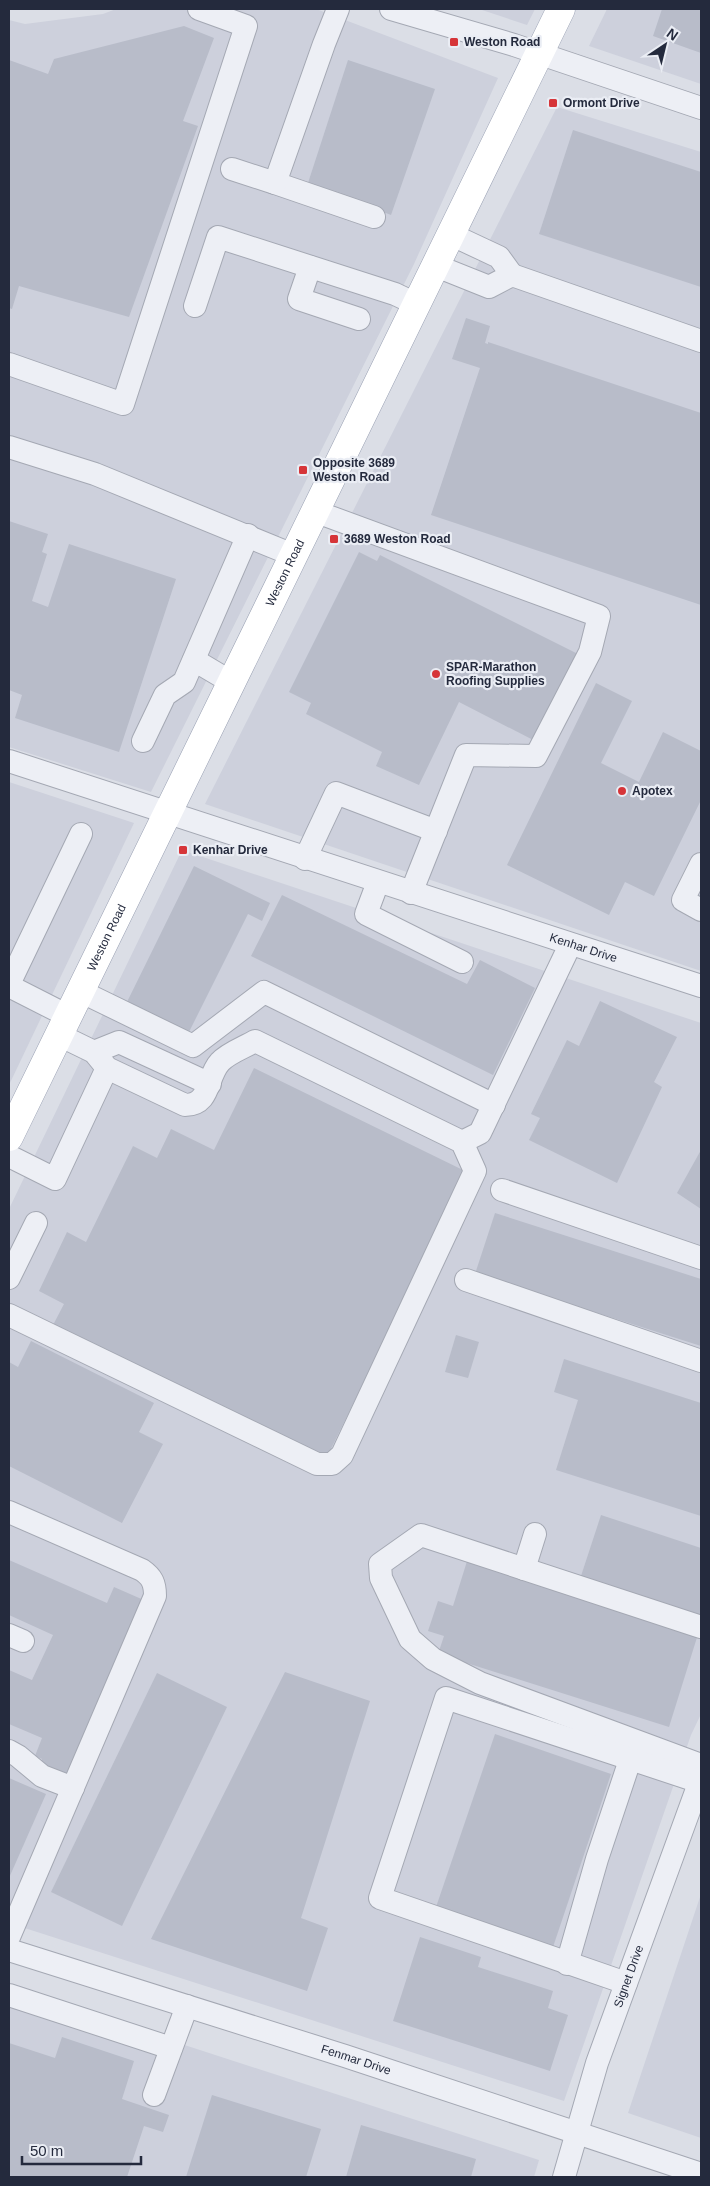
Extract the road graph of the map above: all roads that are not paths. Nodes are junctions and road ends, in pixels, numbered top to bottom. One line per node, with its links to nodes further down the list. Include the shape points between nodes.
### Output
1 (199, 9): 18 (street, via 246,26 123,404)
2 (338, 9): 8 (street)
3 (561, 9): 5 (main road, Weston Road)
4 (396, 10): 5 (street)
5 (538, 53): 6 (street); 10 (main road, Weston Road)
6 (701, 108)
7 (232, 169): 8 (street)
8 (275, 184): 9 (street)
9 (374, 217)
10 (450, 234): 11 (main road, Weston Road); 13 (street, via 499,257)
11 (434, 265): 13 (street, via 489,287); 14 (main road, Weston Road)
12 (310, 267): 14 (street, via 395,294); 15 (street, via 218,237); 16 (street, via 299,299)
13 (512, 275): 17 (street)
14 (416, 304): 20 (main road, Weston Road)
15 (195, 306)
16 (359, 320)
17 (701, 341)
18 (9, 364)
19 (9, 447): 21 (street, via 95,474)
20 (314, 512): 22 (main road, Weston Road); 28 (street, via 599,616 590,652 536,756 466,756)
21 (248, 535): 22 (street); 23 (street)
22 (293, 555): 24 (main road, Weston Road)
23 (194, 660): 24 (street); 25 (street, via 184,682 165,695)
24 (231, 682): 27 (main road, Weston Road)
25 (143, 741)
26 (9, 761): 27 (street, Kenhar Drive)
27 (167, 814): 30 (street, Kenhar Drive); 39 (main road, Weston Road)
28 (436, 831): 30 (street, via 336,793); 33 (street)
29 (81, 834): 37 (street)
30 (306, 859): 32 (street, Kenhar Drive)
31 (701, 864): 34 (street, via 683,900)
32 (378, 882): 33 (street, Kenhar Drive); 36 (street, via 366,914)
33 (411, 893): 35 (street, Kenhar Drive)
34 (701, 910)
35 (570, 944): 38 (street, Kenhar Drive); 43 (street)
36 (462, 962)
37 (9, 985): 40 (street)
38 (701, 986)
39 (80, 991): 40 (main road, Weston Road); 43 (street, via 194,1046 264,992)
40 (63, 1026): 41 (street); 42 (main road, Weston Road)
41 (100, 1060): 45 (street, via 185,1105 195,1105 202,1101 220,1062 255,1041); 46 (street, via 56,1179)
42 (16, 1105): 44 (main road, Weston Road)
43 (494, 1105): 45 (street, via 480,1133)
44 (9, 1137)
45 (462, 1142): 52 (street, via 475,1171 342,1455 332,1464 317,1464)
46 (9, 1156)
47 (502, 1190): 49 (street)
48 (36, 1223): 50 (street)
49 (701, 1258)
50 (9, 1278)
51 (466, 1280): 53 (street)
52 (9, 1315)
53 (701, 1361)
54 (9, 1512): 61 (street, via 142,1570 155,1585 155,1596)
55 (535, 1534): 56 (street)
56 (524, 1568): 57 (street); 60 (street, via 421,1535 380,1564 381,1578 410,1640 423,1652 480,1683)
57 (701, 1627)
58 (9, 1752): 61 (street, via 42,1776)
59 (630, 1760): 60 (street); 65 (street, via 597,1858); 65 (street, via 446,1698 380,1898)
60 (701, 1775): 66 (street, Signet Drive)
61 (73, 1788): 62 (street)
62 (18, 1889): 63 (street)
63 (9, 1937)
64 (9, 1950): 68 (street, Fenmar Drive)
65 (567, 1964): 66 (street)
66 (626, 1983): 71 (street, Signet Drive)
67 (9, 1995): 69 (street)
68 (187, 2006): 69 (street); 71 (street, Fenmar Drive)
69 (171, 2048): 70 (street)
70 (154, 2095)
71 (576, 2132): 72 (street, Fenmar Drive); 73 (street, Signet Drive)
72 (701, 2174)
73 (564, 2177)

